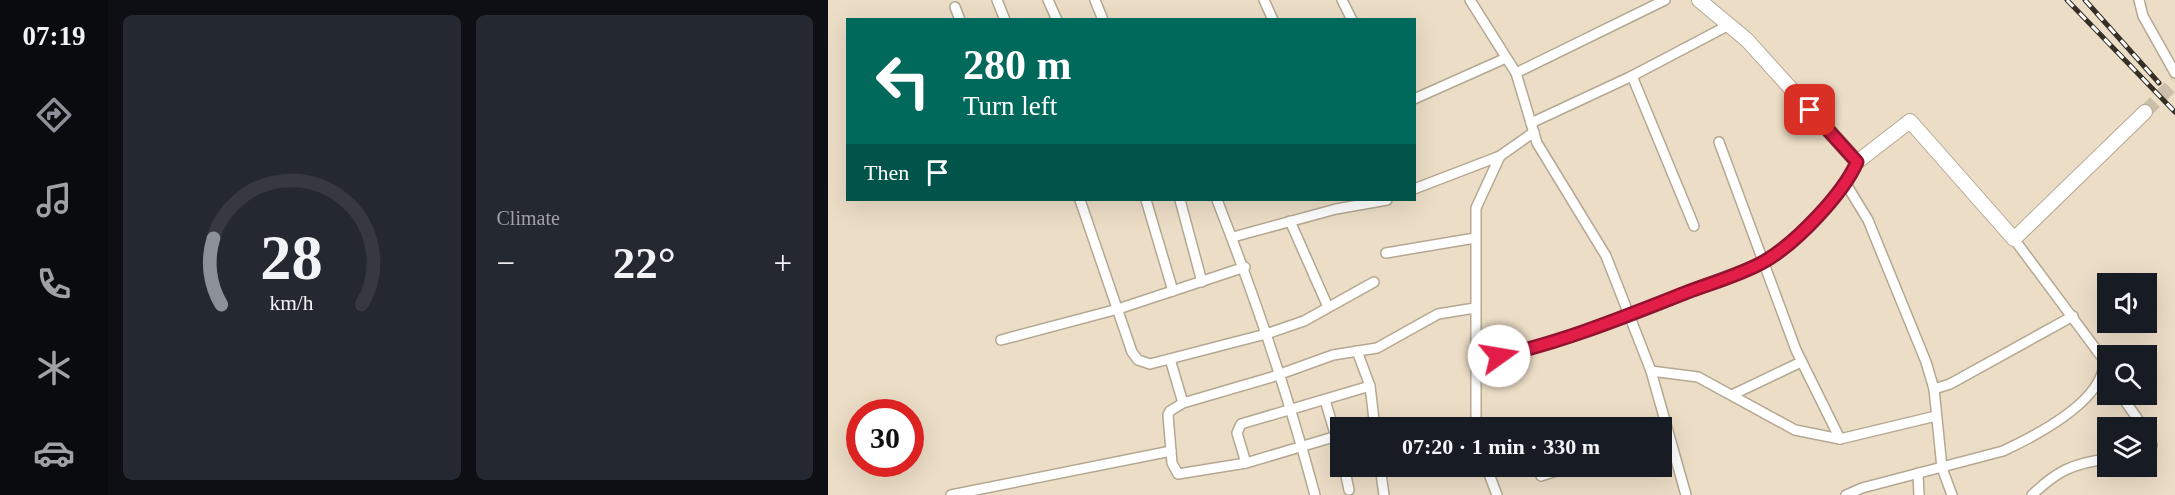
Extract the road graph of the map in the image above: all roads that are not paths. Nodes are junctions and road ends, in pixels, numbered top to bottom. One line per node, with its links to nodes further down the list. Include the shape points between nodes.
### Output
1 (997, 0): 12 (street)
2 (1048, 0): 13 (street)
3 (1095, 0): 14 (street)
4 (1264, 0): 15 (street)
5 (1342, 0): 16 (street)
6 (1470, 0): 18 (street)
7 (1665, 0): 19 (street)
8 (1699, 0): 17 (main road)
9 (2139, 0): 20 (street, via 2143,16)
10 (956, 7): 11 (street)
11 (959, 18)
12 (1004, 18)
13 (1056, 18)
14 (1102, 18)
15 (1272, 18)
16 (1351, 18)
17 (1729, 25): 21 (street); 27 (main road)
18 (1506, 58): 19 (street); 22 (street)
19 (1516, 73): 24 (street)
20 (2175, 73)
21 (1632, 76): 24 (street); 36 (street)
22 (1416, 98)
23 (2145, 112): 39 (main road)
24 (1533, 128): 26 (street); 49 (street, via 1537,143 1606,256)
25 (1719, 142): 41 (street)
26 (1500, 156): 29 (street); 38 (street, via 1476,208)
27 (1857, 162): 28 (street); 39 (main road, via 1910,121)
28 (1846, 184): 41 (street); 62 (street, via 1885,258)
29 (1416, 188)
30 (1080, 201): 48 (street)
31 (1146, 201): 45 (street)
32 (1179, 201): 43 (street)
33 (1217, 201): 37 (street)
34 (1382, 201): 35 (street)
35 (1290, 221): 37 (street); 46 (street)
36 (1694, 226)
37 (1233, 237): 42 (street)
38 (1475, 238): 40 (street); 47 (street)
39 (2013, 239): 50 (street)
40 (1386, 253)
41 (1765, 261): 49 (street); 57 (street)
42 (1245, 267): 43 (street); 51 (street)
43 (1202, 282): 45 (street)
44 (1374, 282): 46 (street)
45 (1173, 291): 48 (street)
46 (1328, 307): 51 (street, via 1304,321)
47 (1475, 308): 54 (street, via 1438,314 1377,348); 56 (street)
48 (1118, 309): 52 (street); 55 (street, via 1138,360 1150,364)
49 (1629, 315): 56 (street, via 1566,338); 58 (street)
50 (2073, 316): 53 (street); 62 (street, via 1950,384)
51 (1266, 334): 55 (street); 59 (street)
52 (1001, 340)
53 (2097, 350)
54 (1357, 351): 59 (street, via 1333,355); 61 (street)
55 (1170, 359): 65 (street)
56 (1476, 362): 70 (street)
57 (1801, 362): 63 (street); 73 (street)
58 (1651, 371): 63 (street, via 1698,376); 71 (street)
59 (1281, 374): 65 (street); 66 (street)
60 (2097, 385): 79 (street, via 2050,426 2003,451)
61 (1370, 386): 64 (street); 69 (street)
62 (1934, 389): 67 (street)
63 (1734, 394): 73 (street, via 1795,430)
64 (1325, 400): 66 (street); 68 (street)
65 (1183, 403): 75 (street, via 1168,415)
66 (1292, 410): 74 (street); 78 (street, via 1238,426)
67 (1936, 416): 73 (street); 79 (street)
68 (1331, 417)
69 (1374, 417)
70 (1476, 417)
71 (1661, 417)
72 (1330, 438): 74 (street)
73 (1840, 440)
74 (1302, 445): 78 (street); 87 (street)
75 (1171, 451): 78 (street, via 1178,474); 86 (street)
76 (1672, 458): 89 (street)
77 (2097, 460): 93 (street, via 2067,468)
78 (1246, 463)
79 (1942, 468): 80 (street); 92 (street)
80 (1918, 473): 90 (street); 91 (street)
81 (1346, 477): 84 (street)
82 (1382, 477): 88 (street)
83 (1490, 477): 85 (street)
84 (1349, 490)
85 (1495, 494)
86 (951, 495)
87 (1315, 495)
88 (1384, 495)
89 (1686, 495)
90 (1846, 495)
91 (1919, 495)
92 (1952, 495)
93 (2032, 495)

